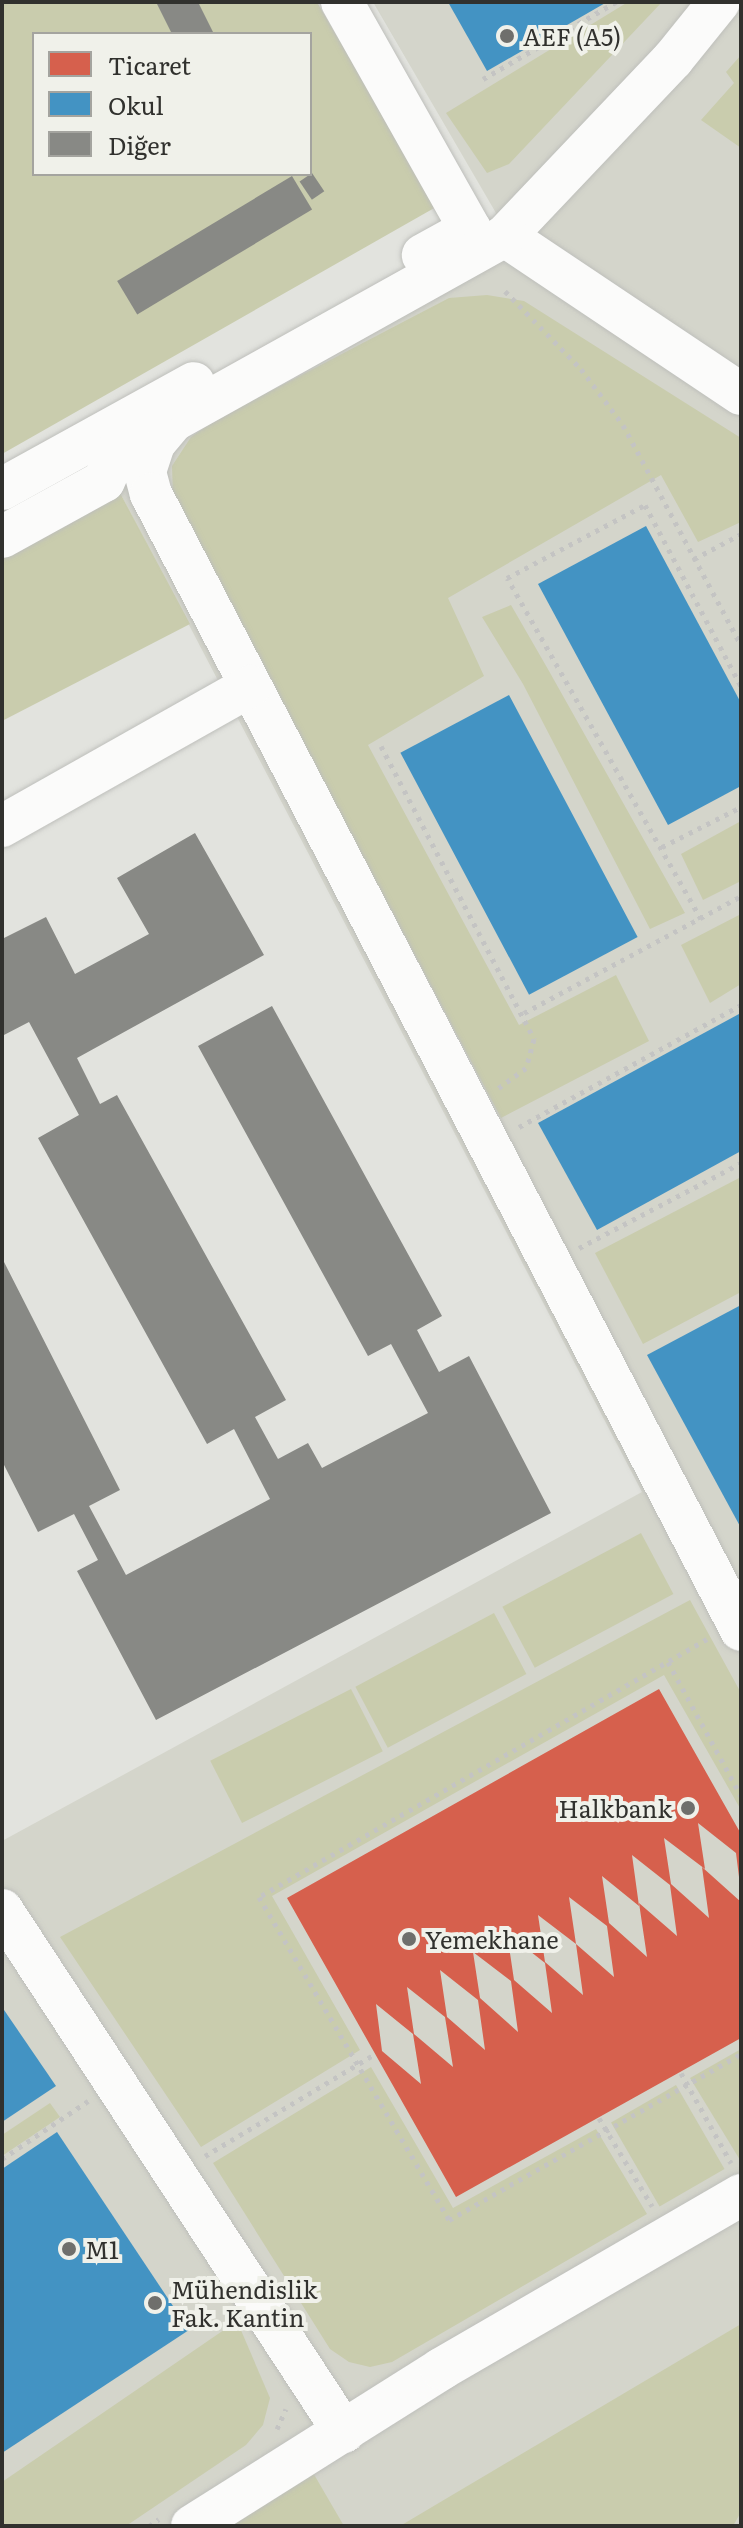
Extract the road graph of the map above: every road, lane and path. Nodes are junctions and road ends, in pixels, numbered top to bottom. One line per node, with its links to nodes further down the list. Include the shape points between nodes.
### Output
1 (342, 2): 8 (lane, via 470,229)
2 (616, 2): 4 (path)
3 (719, 2): 5 (lane, via 673,59)
4 (483, 79)
5 (505, 236): 7 (lane); 14 (lane, via 173,421 154,444 145,472 151,494)
6 (505, 291): 12 (path, via 581,369 623,425)
7 (741, 394)
8 (132, 418): 9 (lane); 11 (lane, via 104,481)
9 (2, 489)
10 (741, 534): 12 (path)
11 (2, 537)
12 (694, 559): 13 (path)
13 (741, 645)
14 (250, 686): 18 (lane); 24 (lane)
15 (741, 686): 19 (path, via 645,505 507,578)
16 (381, 746): 23 (path)
17 (741, 807): 19 (path)
18 (2, 826)
19 (662, 847): 21 (path)
20 (741, 896): 21 (path)
21 (701, 919): 23 (path)
22 (741, 1005): 25 (path)
23 (524, 1013): 24 (path, via 534,1039 526,1068 512,1082)
24 (467, 1104): 28 (lane)
25 (504, 1135)
26 (741, 1163): 27 (path)
27 (567, 1254)
28 (728, 1632): 29 (path)
29 (668, 1662): 30 (path); 34 (path, via 259,1897)
30 (741, 1796)
31 (2, 1910): 46 (lane)
32 (375, 2054): 34 (path)
33 (741, 2054): 36 (path)
34 (357, 2065): 39 (path, via 449,2220); 41 (path)
35 (681, 2073): 36 (path)
36 (688, 2084): 39 (path); 42 (path)
37 (96, 2096): 40 (path)
38 (599, 2118): 39 (path)
39 (607, 2130): 43 (path)
40 (2, 2159)
41 (194, 2162)
42 (738, 2183): 46 (lane)
43 (658, 2217)
44 (287, 2396): 45 (path)
45 (276, 2432)
46 (344, 2432): 47 (lane)
47 (182, 2518): 48 (path)
48 (149, 2526)

